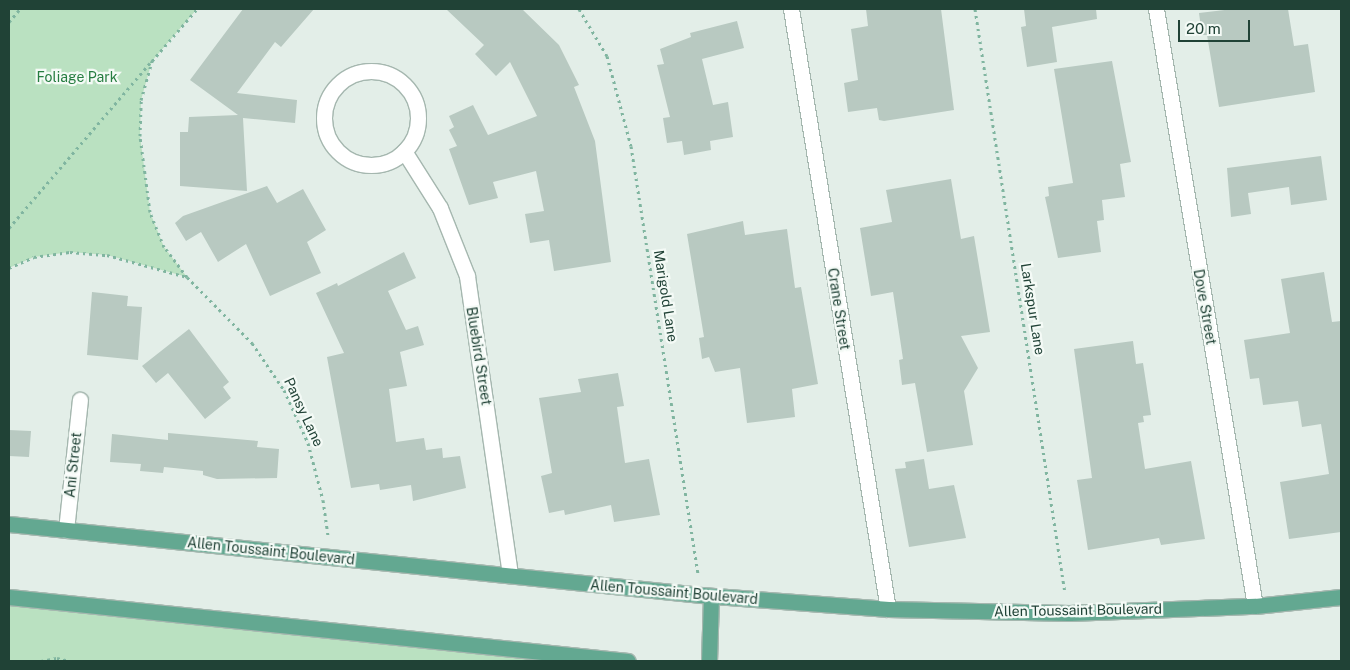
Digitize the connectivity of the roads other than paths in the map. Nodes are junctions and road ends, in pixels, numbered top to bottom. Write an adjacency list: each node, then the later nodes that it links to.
1 (791, 9): 12 (street, Crane Street)
2 (1156, 9): 11 (street, Dove Street)
3 (404, 151): 3 (street); 7 (street, Bluebird Street)
4 (80, 400): 6 (street, Ani Street)
5 (9, 524): 6 (main road, Allen Toussaint Boulevard)
6 (66, 530): 7 (main road, Allen Toussaint Boulevard)
7 (510, 576): 8 (main road, Allen Toussaint Boulevard)
8 (706, 596): 12 (main road, Allen Toussaint Boulevard); 14 (main road)
9 (9, 597): 13 (main road)
10 (1341, 597): 11 (main road, Allen Toussaint Boulevard)
11 (1255, 606): 12 (main road, Allen Toussaint Boulevard)
12 (888, 609)
13 (628, 661)
14 (709, 661)

